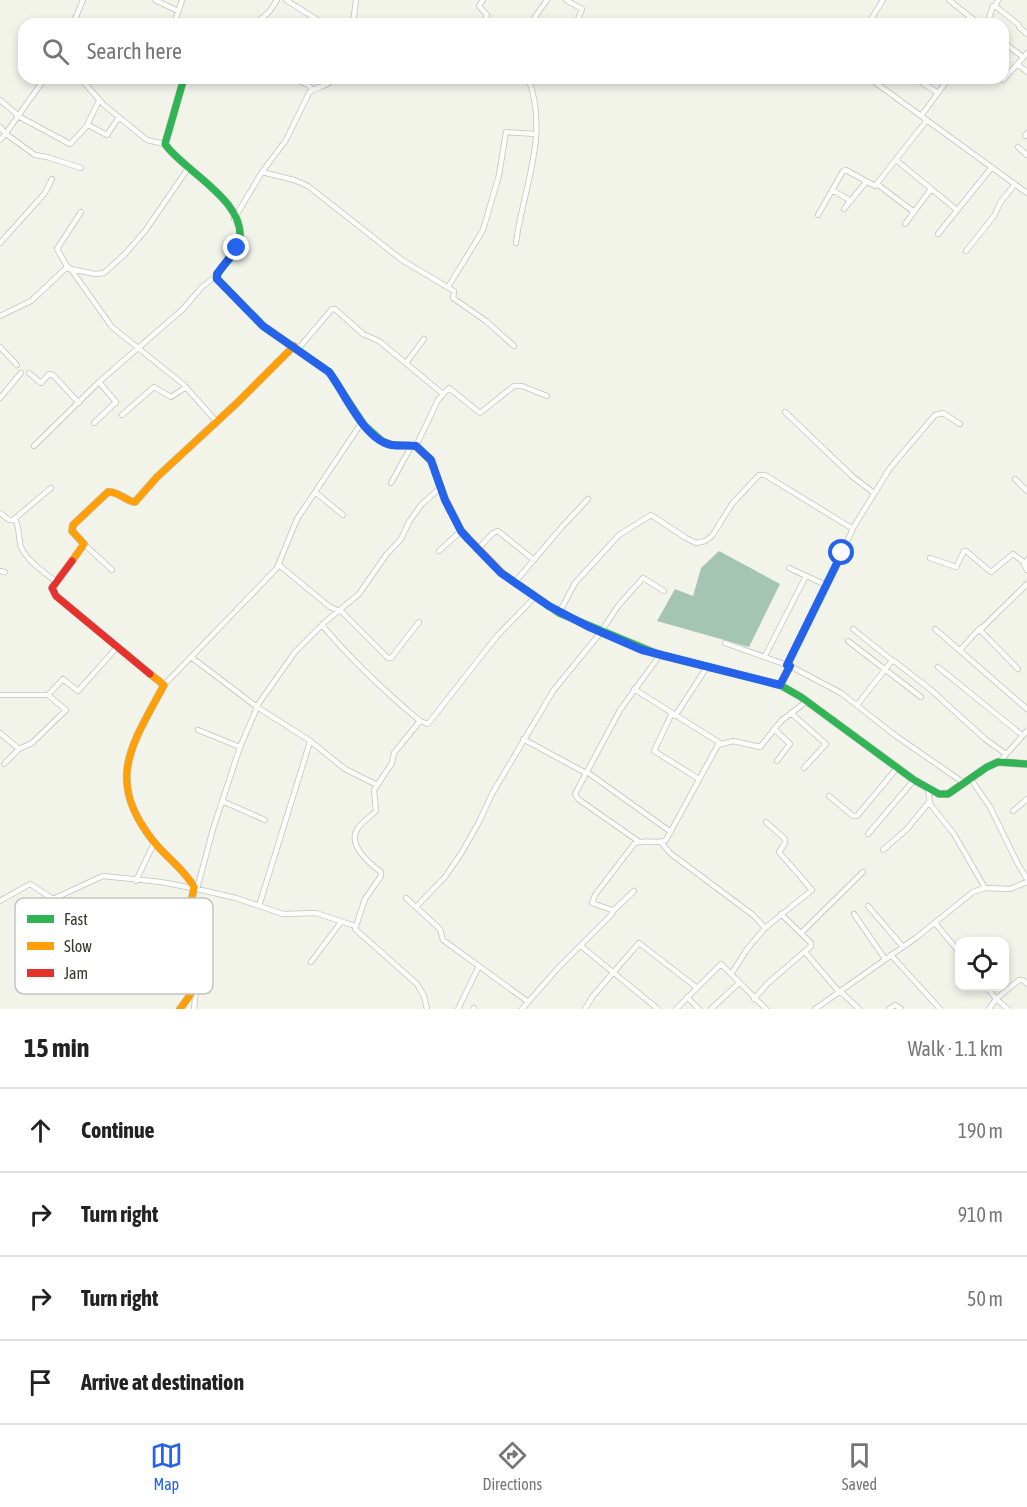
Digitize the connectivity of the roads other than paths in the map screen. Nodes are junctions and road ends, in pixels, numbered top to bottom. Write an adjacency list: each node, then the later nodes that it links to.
1 (83, 0): 15 (street)
2 (154, 0): 14 (street)
3 (182, 0): 14 (street)
4 (277, 0): 17 (street)
5 (286, 0): 18 (street)
6 (356, 0): 19 (street)
7 (483, 0): 20 (street)
8 (547, 0): 21 (street)
9 (566, 0): 22 (street)
10 (883, 0): 23 (street)
11 (949, 0): 24 (street)
12 (998, 0): 26 (street)
13 (993, 6): 25 (street)
14 (178, 11): 16 (street)
15 (76, 18)
16 (176, 18)
17 (262, 18)
18 (314, 18)
19 (354, 18)
20 (486, 18)
21 (535, 18)
22 (578, 18)
23 (872, 18)
24 (972, 18)
25 (989, 18)
26 (1027, 34)
27 (1009, 46): 28 (street)
28 (1025, 55): 29 (street)
29 (1017, 64): 30 (street); 31 (street)
30 (1027, 72)
31 (1009, 73)
32 (41, 84): 45 (street)
33 (85, 84): 44 (street)
34 (182, 84): 54 (street)
35 (306, 84): 41 (street)
36 (329, 84): 41 (street)
37 (530, 84): 52 (street)
38 (877, 84): 46 (street)
39 (924, 84): 42 (street)
40 (945, 84): 42 (street)
41 (312, 89): 61 (street)
42 (938, 93): 46 (street)
43 (0, 100): 45 (street)
44 (99, 101): 47 (street); 49 (street)
45 (18, 116): 49 (street); 51 (street)
46 (921, 116): 48 (street)
47 (119, 117): 49 (street); 54 (street)
48 (927, 120): 57 (street); 59 (street)
49 (88, 125)
50 (0, 127): 51 (street)
51 (6, 134): 53 (street); 60 (street)
52 (536, 134): 81 (street); 85 (street)
53 (0, 140)
54 (165, 144): 58 (street)
55 (1018, 147): 56 (street)
56 (1027, 154)
57 (896, 160): 65 (street); 67 (street)
58 (189, 167): 77 (street); 83 (street)
59 (992, 167): 66 (street); 73 (street)
60 (81, 168)
61 (262, 172): 77 (street); 85 (street)
62 (52, 179): 80 (street)
63 (866, 182): 65 (street); 69 (street); 71 (street)
64 (1027, 183): 68 (street)
65 (877, 184): 75 (street)
66 (1015, 184): 68 (street); 82 (street)
67 (931, 189): 73 (street); 75 (street)
68 (1022, 189): 70 (street)
69 (832, 190): 71 (street); 76 (street)
70 (1027, 193)
71 (851, 201): 72 (street)
72 (844, 209)
73 (957, 210): 79 (street)
74 (81, 212): 83 (street)
75 (914, 212): 78 (street)
76 (818, 215)
77 (234, 219): 84 (street)
78 (904, 224)
79 (938, 234)
80 (0, 243)
81 (516, 243)
82 (966, 251)
83 (68, 268): 86 (street); 91 (street)
84 (216, 276): 90 (street); 91 (street)
85 (448, 287): 88 (street)
86 (0, 316)
87 (424, 339): 92 (street)
88 (514, 346)
89 (0, 347): 93 (street)
90 (296, 348): 92 (street); 104 (street); 105 (street)
91 (138, 349): 96 (street); 97 (street)
92 (406, 363): 98 (street)
93 (17, 365)
94 (21, 373): 100 (street)
95 (29, 373): 101 (street)
96 (99, 382): 101 (street); 106 (street)
97 (186, 387): 103 (street); 104 (street)
98 (443, 394): 99 (street); 108 (street)
99 (547, 396)
100 (0, 398)
101 (79, 403): 109 (street)
102 (786, 412): 116 (street)
103 (122, 415)
104 (216, 422): 123 (street)
105 (362, 422): 108 (street); 115 (street)
106 (94, 423)
107 (960, 424): 116 (street)
108 (414, 445): 111 (street); 112 (street)
109 (34, 446)
110 (1015, 479): 114 (street)
111 (391, 483)
112 (441, 487): 122 (street); 140 (street)
113 (51, 489): 120 (street)
114 (1027, 491)
115 (315, 492): 119 (street); 129 (street)
116 (873, 493): 121 (street)
117 (588, 499): 127 (street)
118 (0, 513): 120 (street)
119 (343, 515)
120 (15, 519): 134 (street)
121 (853, 528): 137 (street); 141 (street)
122 (461, 531): 124 (street); 125 (street)
123 (84, 544): 131 (street); 134 (street)
124 (477, 550): 127 (street); 135 (street)
125 (439, 551)
126 (930, 558): 128 (street)
127 (534, 560): 135 (street)
128 (1026, 561): 132 (street)
129 (279, 565): 140 (street); 154 (street)
130 (789, 568): 133 (street)
131 (112, 570)
132 (1027, 570)
133 (806, 576): 137 (street); 153 (street)
134 (55, 581): 150 (street)
135 (515, 582): 139 (street)
136 (1027, 584): 144 (street)
137 (826, 585): 156 (street)
138 (664, 591): 147 (street)
139 (535, 597): 141 (street); 173 (street)
140 (339, 611): 142 (street); 143 (street)
141 (559, 613): 147 (street)
142 (419, 622)
143 (322, 625): 169 (street); 173 (street)
144 (981, 628): 151 (street); 159 (street)
145 (853, 629): 155 (street)
146 (935, 629): 151 (street)
147 (601, 632): 152 (street); 179 (street)
148 (848, 641): 160 (street)
149 (725, 643): 153 (street)
150 (118, 646): 162 (street); 165 (street)
151 (960, 650): 170 (street)
152 (660, 655): 157 (street); 163 (street)
153 (765, 656): 156 (street)
154 (191, 657): 162 (street); 169 (street)
155 (893, 661): 160 (street); 184 (street)
156 (788, 666): 161 (street); 168 (street)
157 (707, 667): 161 (street); 172 (street)
158 (938, 667): 178 (street)
159 (1018, 669)
160 (885, 670): 166 (street); 168 (street)
161 (780, 685): 167 (street)
162 (164, 686): 208 (street)
163 (634, 689): 172 (street); 191 (street)
164 (0, 695): 165 (street)
165 (48, 695): 183 (street)
166 (921, 696)
167 (807, 701): 171 (street); 190 (street)
168 (857, 705): 194 (street)
169 (257, 707): 180 (street); 182 (street)
170 (1027, 709)
171 (791, 713): 174 (street); 189 (street)
172 (674, 715): 181 (street); 192 (street)
173 (420, 721): 195 (street)
174 (774, 729): 181 (street); 185 (street)
175 (198, 730): 182 (street)
176 (1027, 730): 178 (street)
177 (0, 733): 183 (street)
178 (1022, 735): 184 (street)
179 (523, 739): 191 (street); 223 (street)
180 (309, 740): 195 (street); 221 (street)
181 (720, 743): 192 (street)
182 (240, 747): 199 (street)
183 (19, 749): 187 (street)
184 (1006, 754): 186 (street)
185 (777, 761)
186 (1000, 761): 188 (street); 194 (street)
187 (4, 764)
188 (1027, 764)
189 (804, 768)
190 (897, 768): 193 (street); 197 (street)
191 (587, 773): 204 (street); 206 (street)
192 (699, 779): 204 (street)
193 (914, 780): 196 (street); 205 (street)
194 (967, 781): 196 (street); 212 (street)
195 (377, 785): 229 (street)
196 (928, 789): 200 (street)
197 (829, 796)
198 (1027, 799): 201 (street)
199 (222, 801): 202 (street); 214 (street)
200 (929, 802): 209 (street); 213 (street)
201 (1013, 811)
202 (265, 820)
203 (766, 822): 225 (street)
204 (671, 832): 207 (street)
205 (868, 834)
206 (638, 841): 207 (street); 224 (street)
207 (661, 842): 230 (street)
208 (154, 843): 211 (street); 214 (street)
209 (884, 850)
210 (863, 872): 231 (street)
211 (136, 880): 214 (street); 217 (street)
212 (1027, 880): 213 (street)
213 (985, 888): 228 (street)
214 (196, 889): 218 (street); 221 (street)
215 (634, 891): 224 (street)
216 (52, 898): 220 (street)
217 (55, 898)
218 (194, 898)
219 (406, 898): 223 (street)
220 (0, 901)
221 (259, 906): 227 (street)
222 (868, 906): 233 (street)
223 (416, 907): 239 (street)
224 (613, 911): 232 (street)
225 (781, 914): 230 (street); 231 (street)
226 (854, 914): 237 (street)
227 (341, 922): 229 (street); 238 (street)
228 (935, 923): 233 (street); 234 (street)
229 (355, 926): 256 (street)
230 (765, 928): 241 (street)
231 (801, 933): 235 (street)
232 (581, 946): 240 (street); 252 (street)
233 (903, 947): 236 (street)
234 (955, 947)
235 (805, 952): 246 (street); 250 (street)
236 (891, 955): 237 (street); 270 (street)
237 (885, 959): 246 (street)
238 (311, 962)
239 (479, 966): 252 (street); 257 (street)
240 (614, 973): 244 (street); 259 (street); 260 (street)
241 (731, 974): 242 (street); 244 (street)
242 (739, 983): 250 (street); 263 (street)
243 (1027, 984): 251 (street)
244 (696, 987): 249 (street)
245 (989, 991): 251 (street)
246 (841, 992): 253 (street); 267 (street)
247 (192, 994): 254 (street)
248 (196, 994): 255 (street)
249 (687, 997): 261 (street); 262 (street)
250 (754, 999): 264 (street)
251 (996, 999): 271 (street); 272 (street)
252 (527, 1001): 258 (street)
253 (824, 1004): 265 (street); 266 (street)
254 (180, 1009)
255 (194, 1009)
256 (427, 1009)
257 (458, 1009)
258 (522, 1009)
259 (585, 1009)
260 (658, 1009)
261 (676, 1009)
262 (699, 1009)
263 (711, 1009)
264 (766, 1009)
265 (815, 1009)
266 (828, 1009)
267 (859, 1009)
268 (889, 1009): 269 (street)
269 (901, 1009)
270 (940, 1009)
271 (989, 1009)
272 (1008, 1009)

